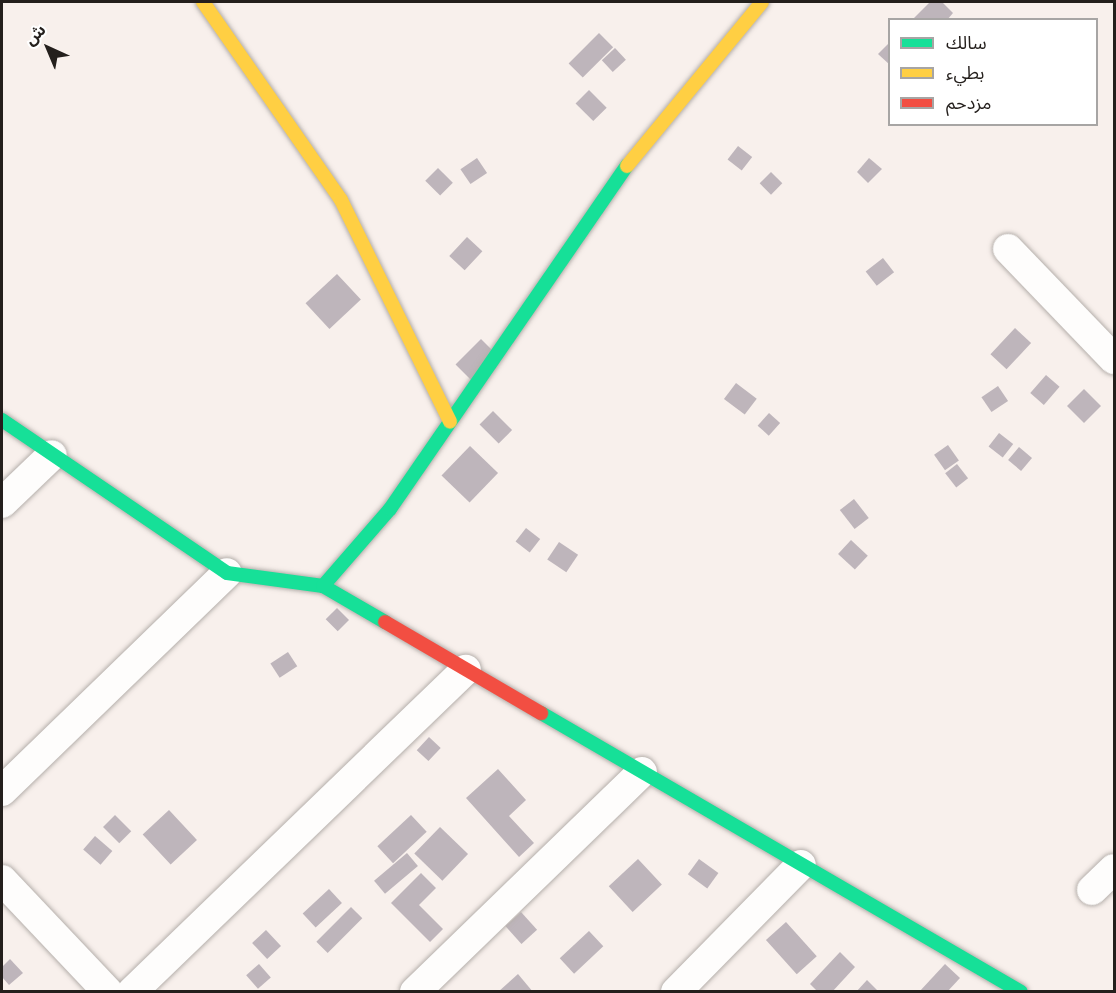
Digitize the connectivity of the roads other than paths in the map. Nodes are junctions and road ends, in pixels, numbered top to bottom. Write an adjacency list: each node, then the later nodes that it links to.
1 (203, 2): 6 (street)
2 (762, 2): 6 (street)
3 (1008, 249): 4 (street)
4 (1114, 359)
5 (2, 420): 7 (street)
6 (450, 422): 10 (street)
7 (52, 455): 8 (street); 9 (street)
8 (2, 503)
9 (227, 573): 10 (street); 13 (street)
10 (323, 586): 11 (street)
11 (466, 670): 12 (street); 20 (street)
12 (642, 772): 14 (street); 21 (street)
13 (2, 791)
14 (801, 865): 18 (street); 22 (street)
15 (1114, 869): 17 (street)
16 (2, 880): 19 (street)
17 (1092, 890)
18 (1007, 989)
19 (108, 992)
20 (132, 992)
21 (415, 992)
22 (676, 992)

